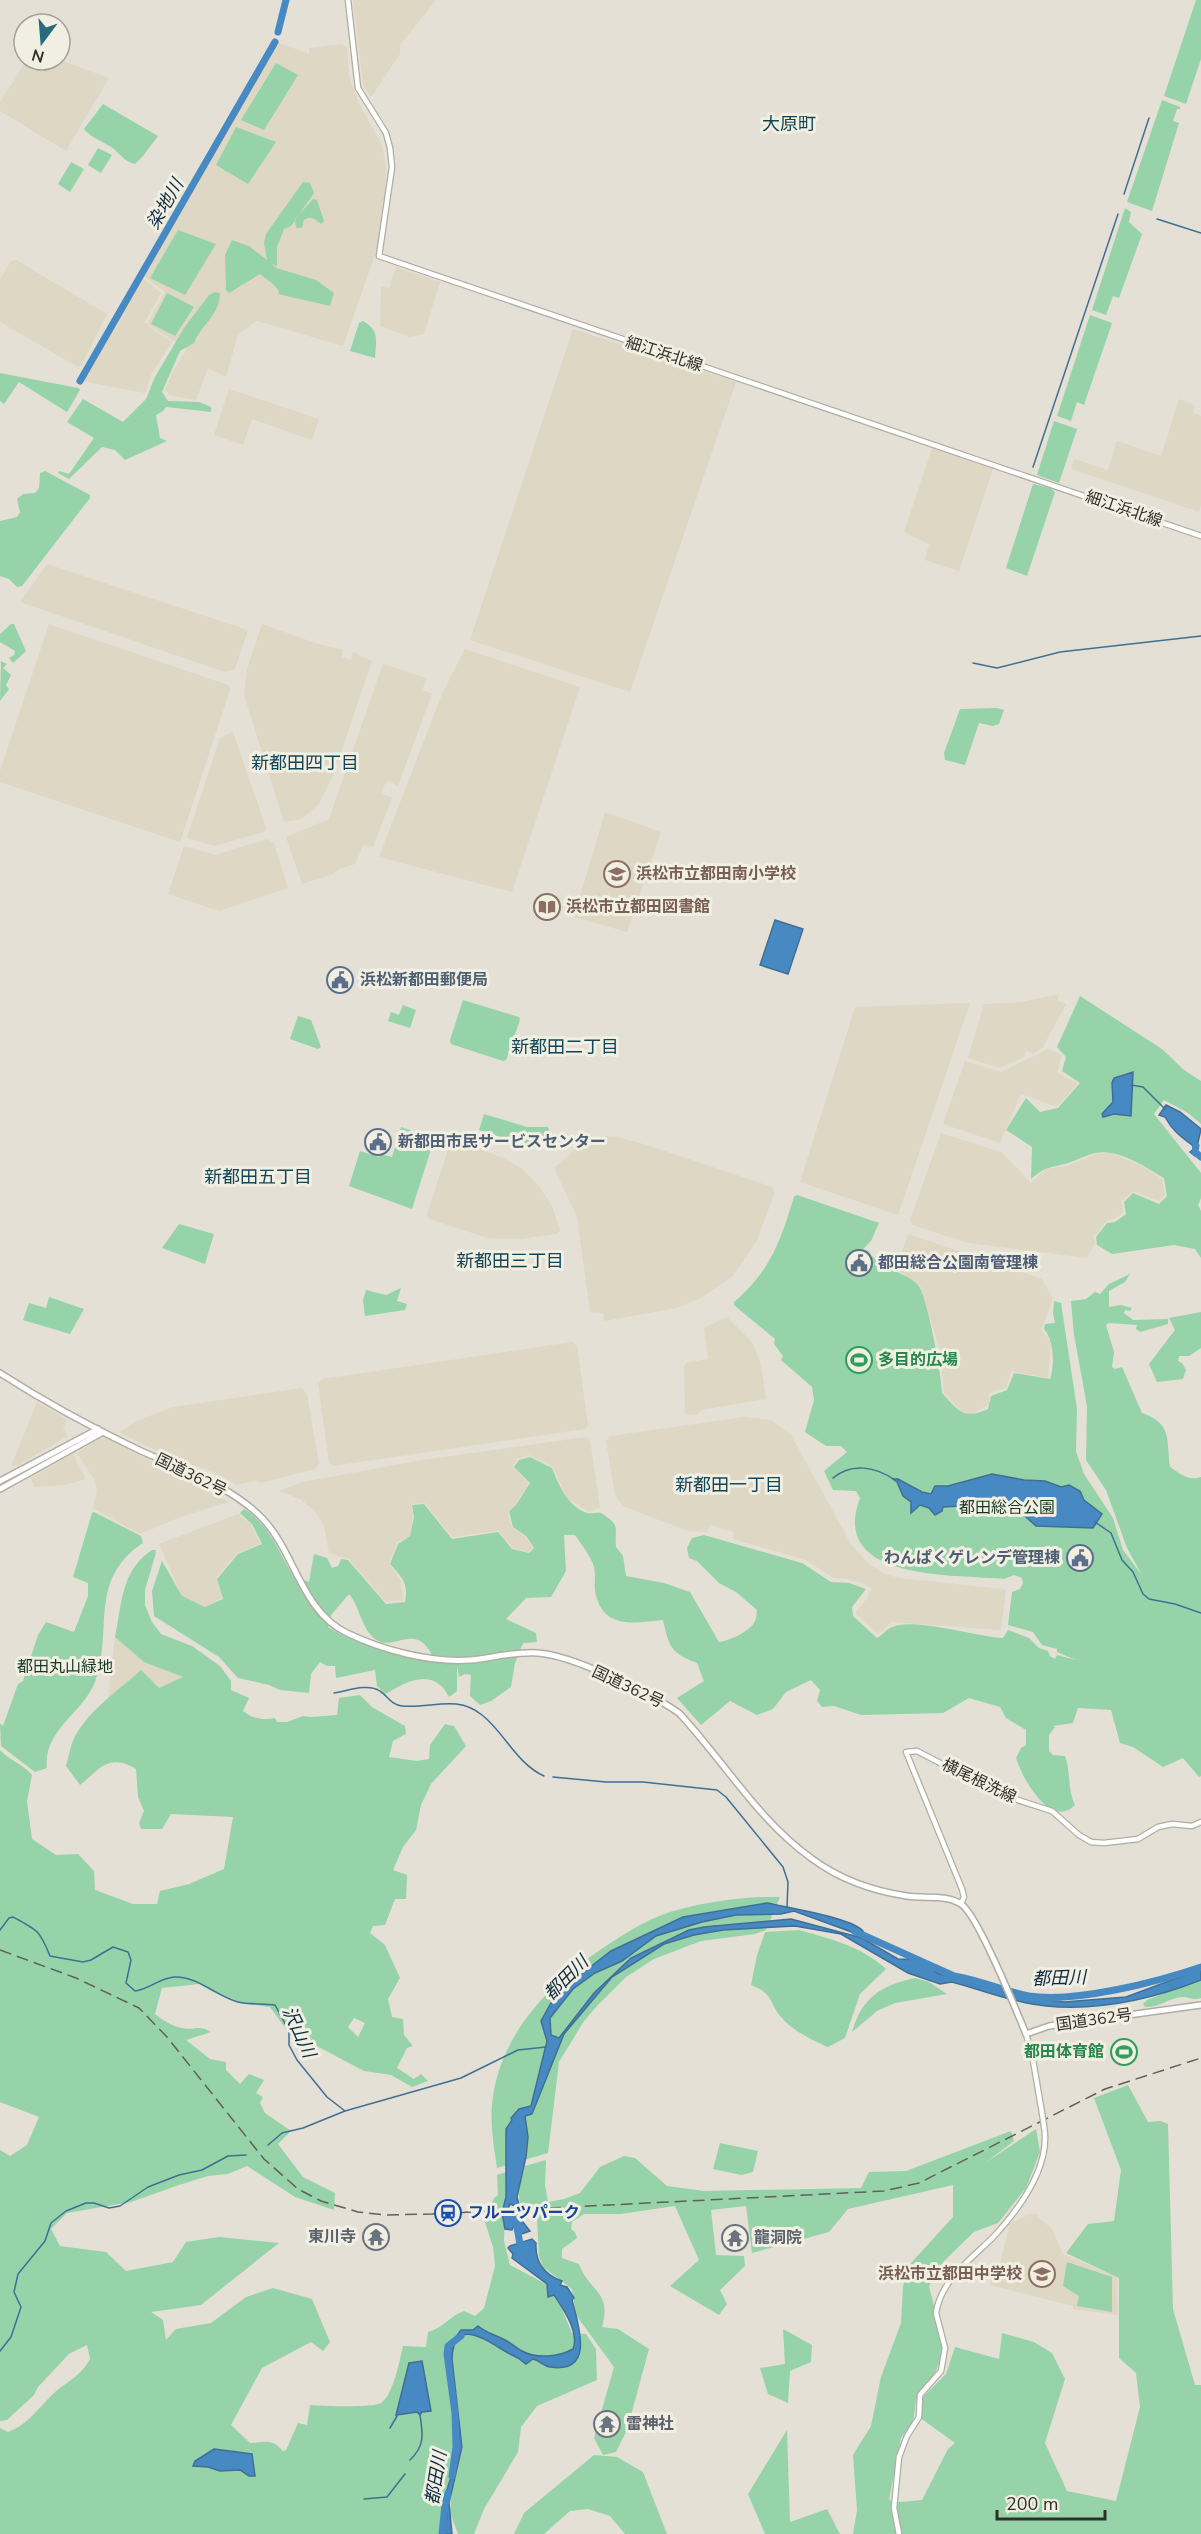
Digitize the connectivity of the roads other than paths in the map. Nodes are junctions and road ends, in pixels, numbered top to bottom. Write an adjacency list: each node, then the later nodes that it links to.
1 (348, 0): 2 (main road, 細江浜北線)
2 (1201, 536)
3 (0, 1373): 4 (highway, 国道362号)
4 (100, 1430): 5 (highway); 6 (highway); 8 (highway, 国道362号)
5 (0, 1481)
6 (0, 1489)
7 (1201, 1822): 8 (main road, 横尾根洗線)
8 (961, 1904): 10 (highway)
9 (1201, 2005): 10 (highway, 国道362号)
10 (1026, 2034): 11 (main road, bridge)
11 (898, 2534)

